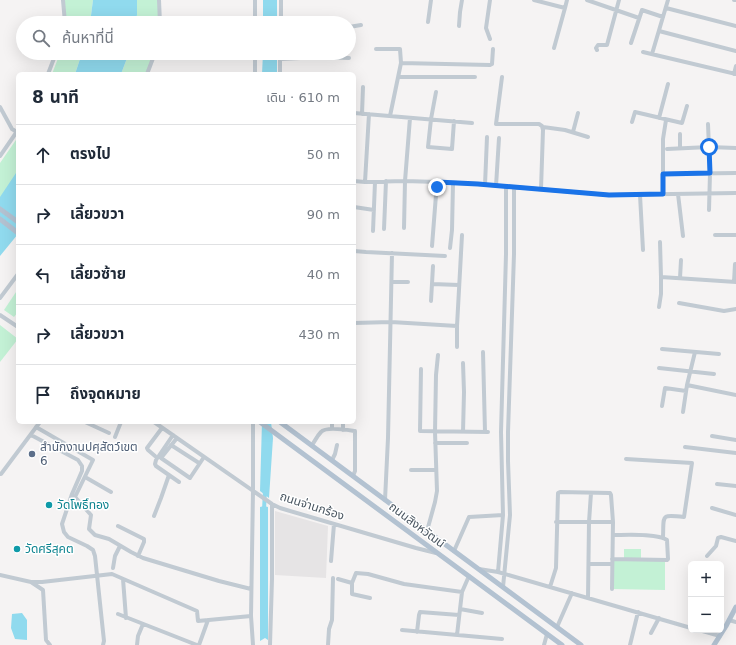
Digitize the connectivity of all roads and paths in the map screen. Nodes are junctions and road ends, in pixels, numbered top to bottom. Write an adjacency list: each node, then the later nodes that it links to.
1 (63, 0): 17 (street)
2 (159, 0): 18 (street)
3 (255, 0): 19 (street)
4 (281, 0): 20 (street)
5 (431, 0): 23 (street)
6 (462, 0): 26 (street)
7 (490, 0): 29 (street)
8 (534, 0): 14 (street)
9 (568, 0): 14 (street)
10 (588, 0): 13 (street)
11 (619, 0): 16 (street)
12 (668, 0): 15 (street)
13 (594, 1): 16 (street)
14 (565, 8): 31 (street)
15 (666, 8): 21 (street); 27 (street)
16 (616, 10): 22 (street); 34 (street)
17 (64, 16)
18 (160, 16)
19 (255, 16)
20 (281, 16)
21 (663, 17): 22 (street); 28 (street)
22 (639, 18): 30 (street)
23 (428, 22)
24 (356, 25): 25 (street)
25 (361, 25)
26 (459, 26)
27 (736, 26)
28 (659, 31): 35 (street); 37 (street)
29 (490, 39)
30 (631, 43)
31 (554, 48)
32 (493, 49): 42 (street)
33 (376, 50): 42 (street)
34 (597, 50)
35 (736, 51)
36 (643, 52): 37 (street)
37 (652, 54): 48 (street)
38 (53, 60): 44 (street)
39 (152, 60): 45 (street)
40 (255, 60): 46 (street)
41 (280, 60): 47 (street)
42 (400, 63): 49 (street)
43 (736, 66): 48 (street)
44 (49, 72)
45 (148, 72)
46 (255, 72)
47 (280, 72)
48 (735, 74)
49 (398, 76): 50 (street); 61 (street)
50 (475, 76)
51 (502, 77): 71 (street)
52 (668, 84): 63 (street)
53 (363, 87): 59 (street)
54 (436, 92): 64 (street)
55 (687, 106): 65 (street)
56 (0, 107): 73 (street)
57 (356, 113): 59 (street)
58 (578, 113): 75 (street)
59 (362, 114): 60 (street)
60 (369, 114): 61 (street); 91 (street)
61 (390, 116): 62 (street)
62 (410, 118): 64 (street); 88 (street)
63 (659, 118): 65 (street); 67 (street)
64 (430, 120): 66 (street); 66 (street)
65 (666, 120): 87 (street)
66 (454, 121): 68 (street)
67 (632, 122)
68 (472, 123)
69 (555, 123): 72 (street)
70 (708, 124): 80 (street)
71 (543, 128): 72 (street); 99 (street)
72 (555, 128): 75 (street)
73 (16, 131)
74 (16, 132): 84 (street)
75 (573, 132): 78 (street)
76 (680, 134): 81 (street)
77 (487, 137): 95 (street)
78 (588, 137)
79 (499, 138): 96 (street)
80 (709, 147): 81 (street); 82 (street); 85 (street)
81 (680, 148): 83 (street)
82 (736, 148)
83 (667, 149)
84 (0, 156)
85 (710, 173): 86 (street); 87 (street); 103 (street)
86 (736, 173)
87 (663, 174): 101 (street)
88 (405, 180): 90 (street); 93 (street); 111 (street)
89 (356, 181): 91 (street)
90 (386, 181): 92 (street); 112 (street)
91 (365, 182): 92 (street)
92 (375, 182): 107 (street)
93 (437, 182): 94 (street); 120 (street)
94 (453, 183): 95 (street); 121 (street)
95 (485, 185): 96 (street)
96 (496, 186): 97 (street)
97 (506, 187): 98 (street); 211 (street)
98 (514, 187): 99 (street); 235 (street)
99 (540, 189): 104 (street)
100 (736, 193): 103 (street)
101 (663, 194): 102 (street); 104 (street)
102 (678, 194): 103 (street); 118 (street)
103 (710, 194): 108 (street)
104 (640, 195): 122 (street)
105 (356, 207): 107 (street)
106 (0, 209): 110 (main road)
107 (374, 210): 114 (street)
108 (709, 210)
109 (0, 219): 113 (main road)
110 (16, 221)
111 (404, 228)
112 (384, 230)
113 (16, 231)
114 (373, 231)
115 (462, 235): 136 (street)
116 (715, 235): 117 (street)
117 (736, 235)
118 (683, 236)
119 (660, 242): 130 (street)
120 (432, 246)
121 (450, 248)
122 (643, 250)
123 (356, 251): 124 (street)
124 (392, 253): 125 (street); 132 (street)
125 (445, 256)
126 (681, 260): 131 (street)
127 (736, 264): 134 (street)
128 (433, 266): 135 (street)
129 (16, 277): 137 (street)
130 (661, 277): 131 (street); 140 (street)
131 (680, 278): 134 (street)
132 (392, 282): 133 (street); 143 (street)
133 (408, 282)
134 (735, 282)
135 (432, 284): 136 (street); 138 (street)
136 (460, 285): 146 (street)
137 (0, 298)
138 (430, 301)
139 (679, 303): 141 (street)
140 (659, 307)
141 (736, 309)
142 (0, 315): 145 (street)
143 (391, 322): 144 (street); 146 (street); 208 (street)
144 (356, 323)
145 (16, 326)
146 (457, 326): 147 (street)
147 (457, 347)
148 (662, 349): 150 (street)
149 (483, 352): 177 (street)
150 (695, 352): 151 (street); 156 (street)
151 (718, 354)
152 (438, 355): 176 (street)
153 (463, 363): 177 (street)
154 (659, 368): 156 (street)
155 (421, 369): 176 (street)
156 (690, 371): 157 (street); 158 (street)
157 (714, 374)
158 (687, 385): 159 (street); 160 (street)
159 (686, 391): 161 (street); 162 (street)
160 (736, 395)
161 (662, 406)
162 (683, 412)
163 (38, 424): 172 (street)
164 (89, 424): 178 (street)
165 (120, 424): 181 (street)
166 (157, 424): 173 (street, ถนนจ่านกร้อง)
167 (253, 424): 205 (street)
168 (263, 424): 225 (main road, ถนนสิงหวัฒน์)
169 (283, 424): 187 (main road, ถนนสิงหวัฒน์)
170 (332, 424): 174 (street)
171 (343, 424): 175 (street)
172 (36, 427): 179 (street); 201 (street)
173 (162, 428): 182 (street, ถนนจ่านกร้อง); 191 (street)
174 (332, 429): 175 (street); 187 (street)
175 (343, 430): 200 (street)
176 (435, 432): 177 (street); 184 (street)
177 (463, 432)
178 (109, 433)
179 (31, 434): 198 (street); 237 (street)
180 (712, 436): 183 (street)
181 (115, 437)
182 (175, 437): 186 (street); 192 (street, ถนนจ่านกร้อง); 199 (street)
183 (736, 440)
184 (436, 443): 185 (street); 197 (street)
185 (466, 443)
186 (171, 445): 195 (street); 195 (street)
187 (312, 445): 194 (main road, ถนนสิงหวัฒน์)
188 (337, 445): 194 (street)
189 (685, 447): 190 (street)
190 (736, 453)
191 (155, 456)
192 (204, 456): 195 (street); 205 (street, ถนนจ่านกร้อง)
193 (626, 459): 221 (street)
194 (332, 460): 200 (main road, ถนนสิงหวัฒน์)
195 (199, 463)
196 (411, 470): 197 (street)
197 (436, 470): 219 (street)
198 (0, 474)
199 (169, 476): 202 (street); 213 (street)
200 (353, 476): 208 (main road, ถนนสิงหวัฒน์)
201 (85, 478): 206 (street); 223 (street)
202 (179, 482)
203 (717, 484): 204 (street)
204 (736, 486)
205 (253, 491): 209 (street, ถนนจ่านกร้อง); 246 (street)
206 (111, 492)
207 (591, 493): 214 (street); 215 (street); 216 (street)
208 (385, 500): 219 (main road, ถนนสิงหวัฒน์)
209 (272, 504): 217 (street, ถนนจ่านกร้อง); 280 (street)
210 (712, 508): 212 (street)
211 (503, 515): 224 (street); 234 (street)
212 (736, 515)
213 (154, 516)
214 (556, 522): 215 (street); 245 (street)
215 (589, 522): 216 (street); 230 (street)
216 (613, 522): 220 (street)
217 (334, 524): 225 (street, ถนนจ่านกร้อง); 229 (street)
218 (118, 526): 226 (street)
219 (428, 531): 224 (main road, ถนนสิงหวัฒน์)
220 (613, 535): 221 (street); 228 (street)
221 (663, 537): 228 (street)
222 (736, 541): 227 (street)
223 (120, 546): 226 (street); 232 (street)
224 (454, 551): 233 (main road, ถนนสิงหวัฒน์)
225 (438, 554): 238 (main road, ถนนสิงหวัฒน์)
226 (138, 556): 246 (street)
227 (707, 556)
228 (612, 559): 231 (street)
229 (332, 561)
230 (589, 564): 231 (street); 251 (street)
231 (612, 564): 247 (street)
232 (113, 568)
233 (479, 569): 234 (street); 244 (main road, ถนนสิงหวัฒน์)
234 (498, 572): 235 (street)
235 (505, 574): 244 (street); 245 (street)
236 (0, 575): 242 (street)
237 (96, 576): 240 (street); 242 (street); 276 (street)
238 (469, 576): 248 (street); 271 (main road, ถนนสิงหวัฒน์)
239 (333, 578): 281 (street)
240 (123, 579): 259 (street); 261 (street)
241 (338, 580): 243 (street)
242 (31, 582): 275 (street)
243 (352, 583): 248 (street); 250 (street)
244 (503, 587): 265 (main road, ถนนสิงหวัฒน์)
245 (550, 587): 249 (street)
246 (252, 589): 258 (street)
247 (612, 589)
248 (462, 592): 253 (street)
249 (572, 594): 251 (street); 265 (street)
250 (370, 598)
251 (588, 598): 254 (street)
252 (736, 607): 262 (main road)
253 (460, 609): 255 (street); 257 (street)
254 (638, 612): 260 (street); 285 (street)
255 (482, 613)
256 (118, 614): 259 (street)
257 (459, 614): 268 (street); 272 (street)
258 (251, 616): 261 (street); 279 (street)
259 (126, 618): 264 (street)
260 (659, 618): 266 (street); 269 (street)
261 (208, 620): 278 (street)
262 (729, 620): 263 (street); 273 (main road)
263 (736, 622)
264 (143, 624): 277 (street); 278 (street)
265 (557, 627): 284 (main road, ถนนสิงหวัฒน์)
266 (688, 627)
267 (402, 630): 268 (street)
268 (417, 632): 272 (street)
269 (651, 633)
270 (710, 633): 273 (street)
271 (547, 634): 282 (street); 283 (main road, ถนนสิงหวัฒน์)
272 (457, 635): 274 (street)
273 (720, 636): 286 (main road)
274 (502, 639)
275 (50, 645)
276 (103, 645)
277 (137, 645)
278 (198, 645)
279 (253, 645)
280 (270, 645)
281 (328, 645)
282 (544, 645)
283 (562, 645)
284 (581, 645)
285 (630, 645)
286 (714, 645)

